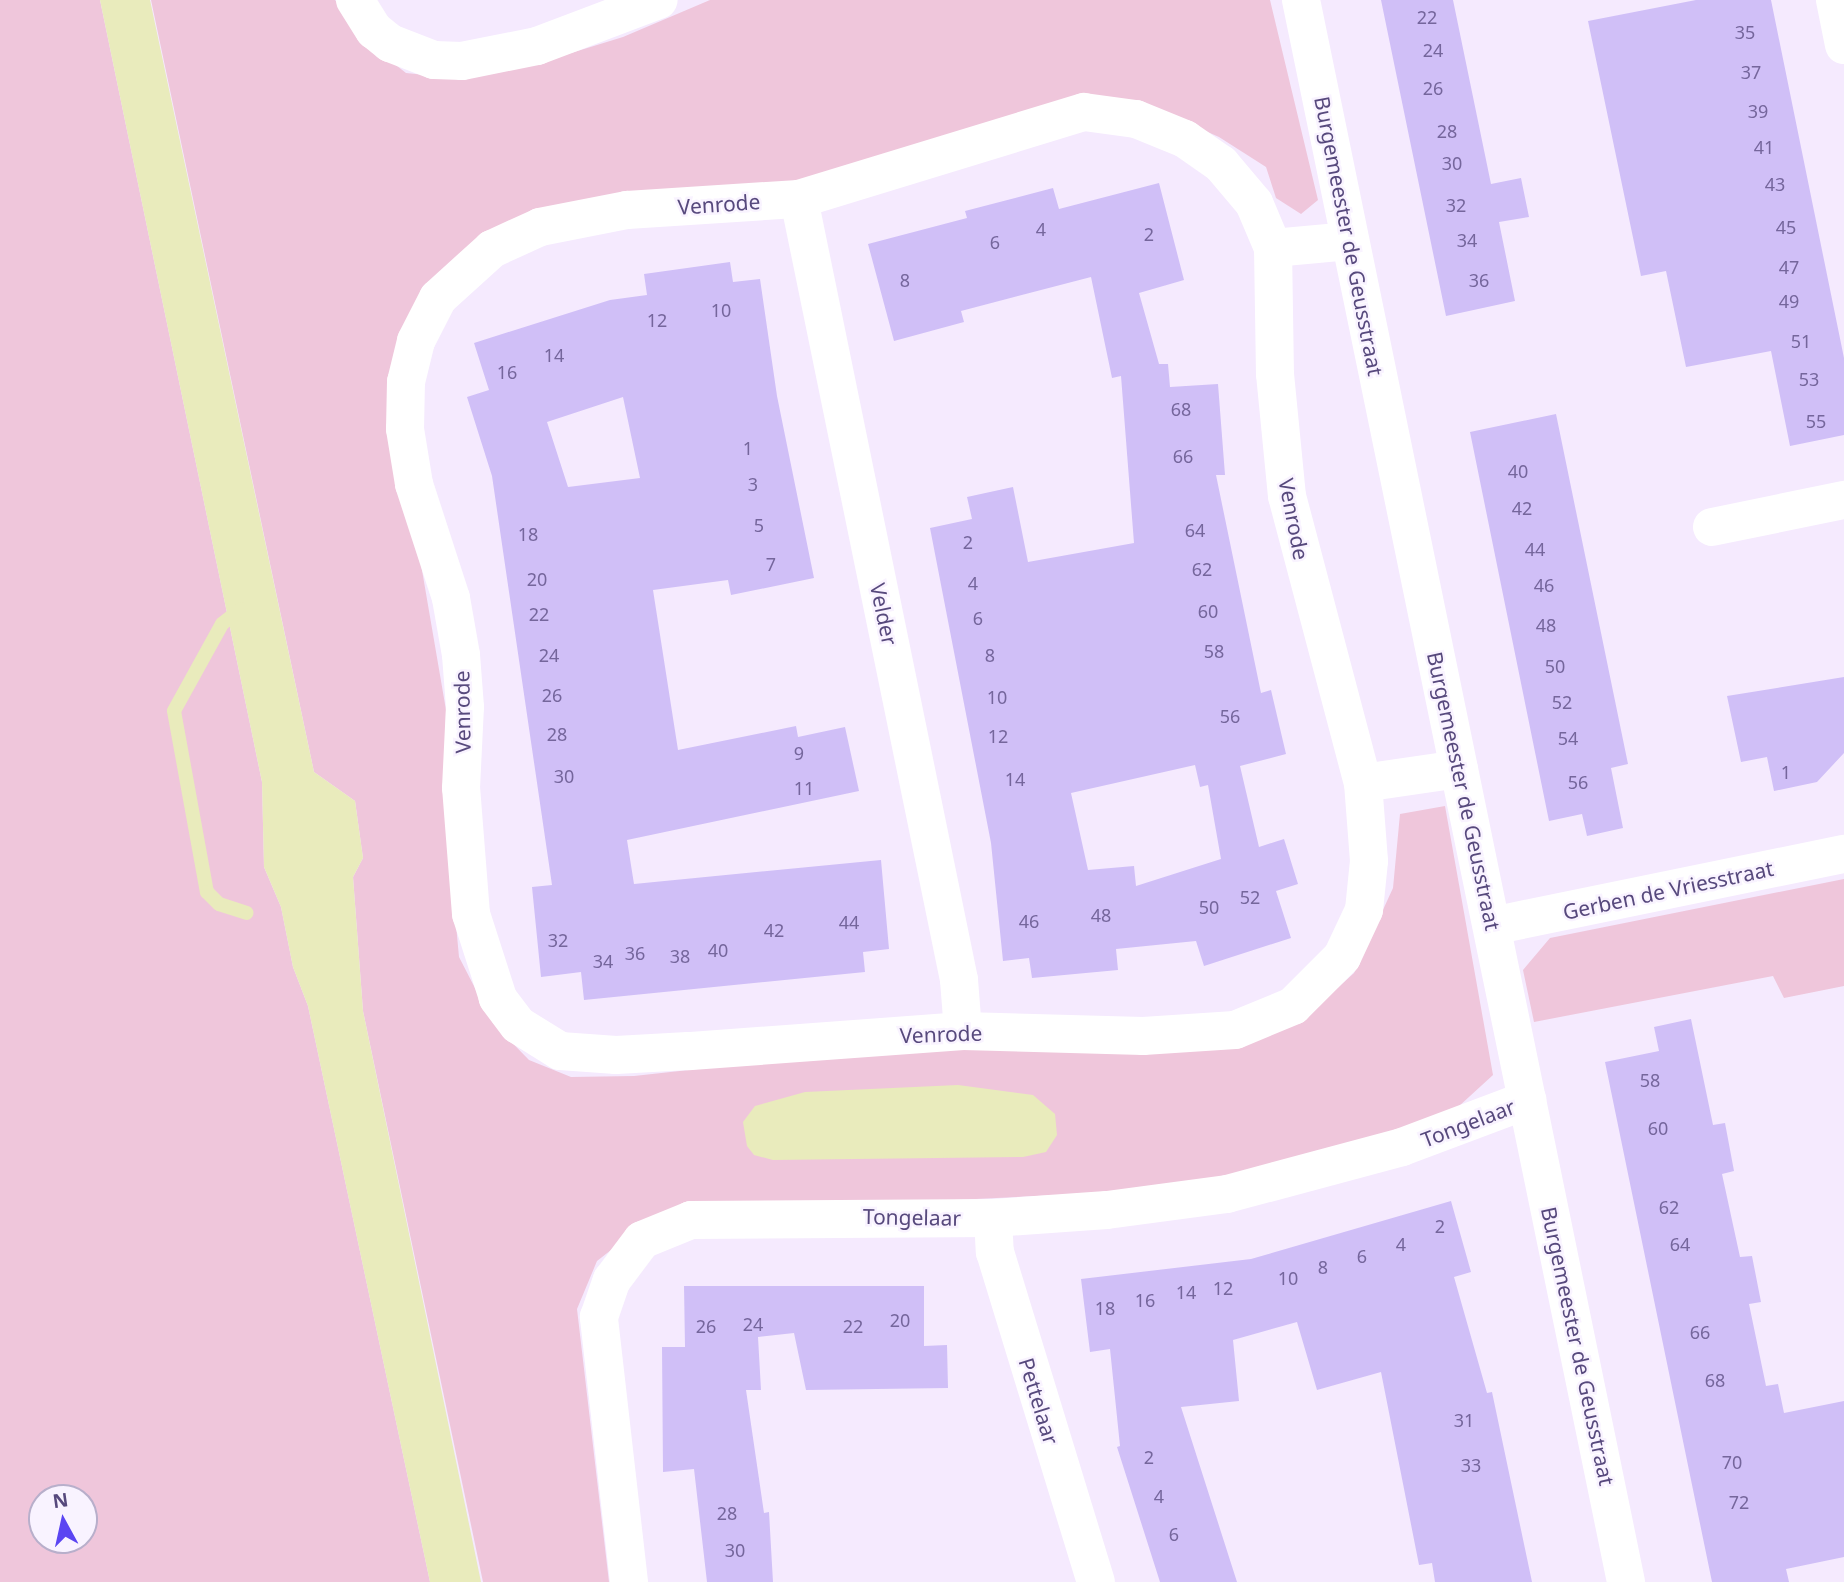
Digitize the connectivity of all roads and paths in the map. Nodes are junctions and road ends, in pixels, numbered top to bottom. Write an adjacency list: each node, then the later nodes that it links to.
1 (355, 0): 2 (street)
2 (659, 0)
3 (1301, 0): 7 (street, Burgemeester de Geusstraat)
4 (1835, 0): 5 (street)
5 (1844, 45)
6 (799, 199): 8 (street, Venrode); 15 (street, Velder); 15 (street, Venrode)
7 (1350, 241): 8 (street); 11 (street, Burgemeester de Geusstraat)
8 (1273, 248): 12 (street, Venrode)
9 (1844, 500): 10 (street)
10 (1712, 527)
11 (1459, 769): 12 (street); 14 (street, Burgemeester de Geusstraat)
12 (1363, 783): 15 (street, Venrode)
13 (1844, 854): 14 (street, Gerben de Vriesstraat)
14 (1492, 926): 16 (street, Burgemeester de Geusstraat)
15 (964, 1031)
16 (1527, 1100): 17 (street, Tongelaar); 20 (street, Burgemeester de Geusstraat)
17 (993, 1218): 18 (street, Tongelaar); 19 (street, Pettelaar)
18 (629, 1582)
19 (1096, 1582)
20 (1626, 1582)

